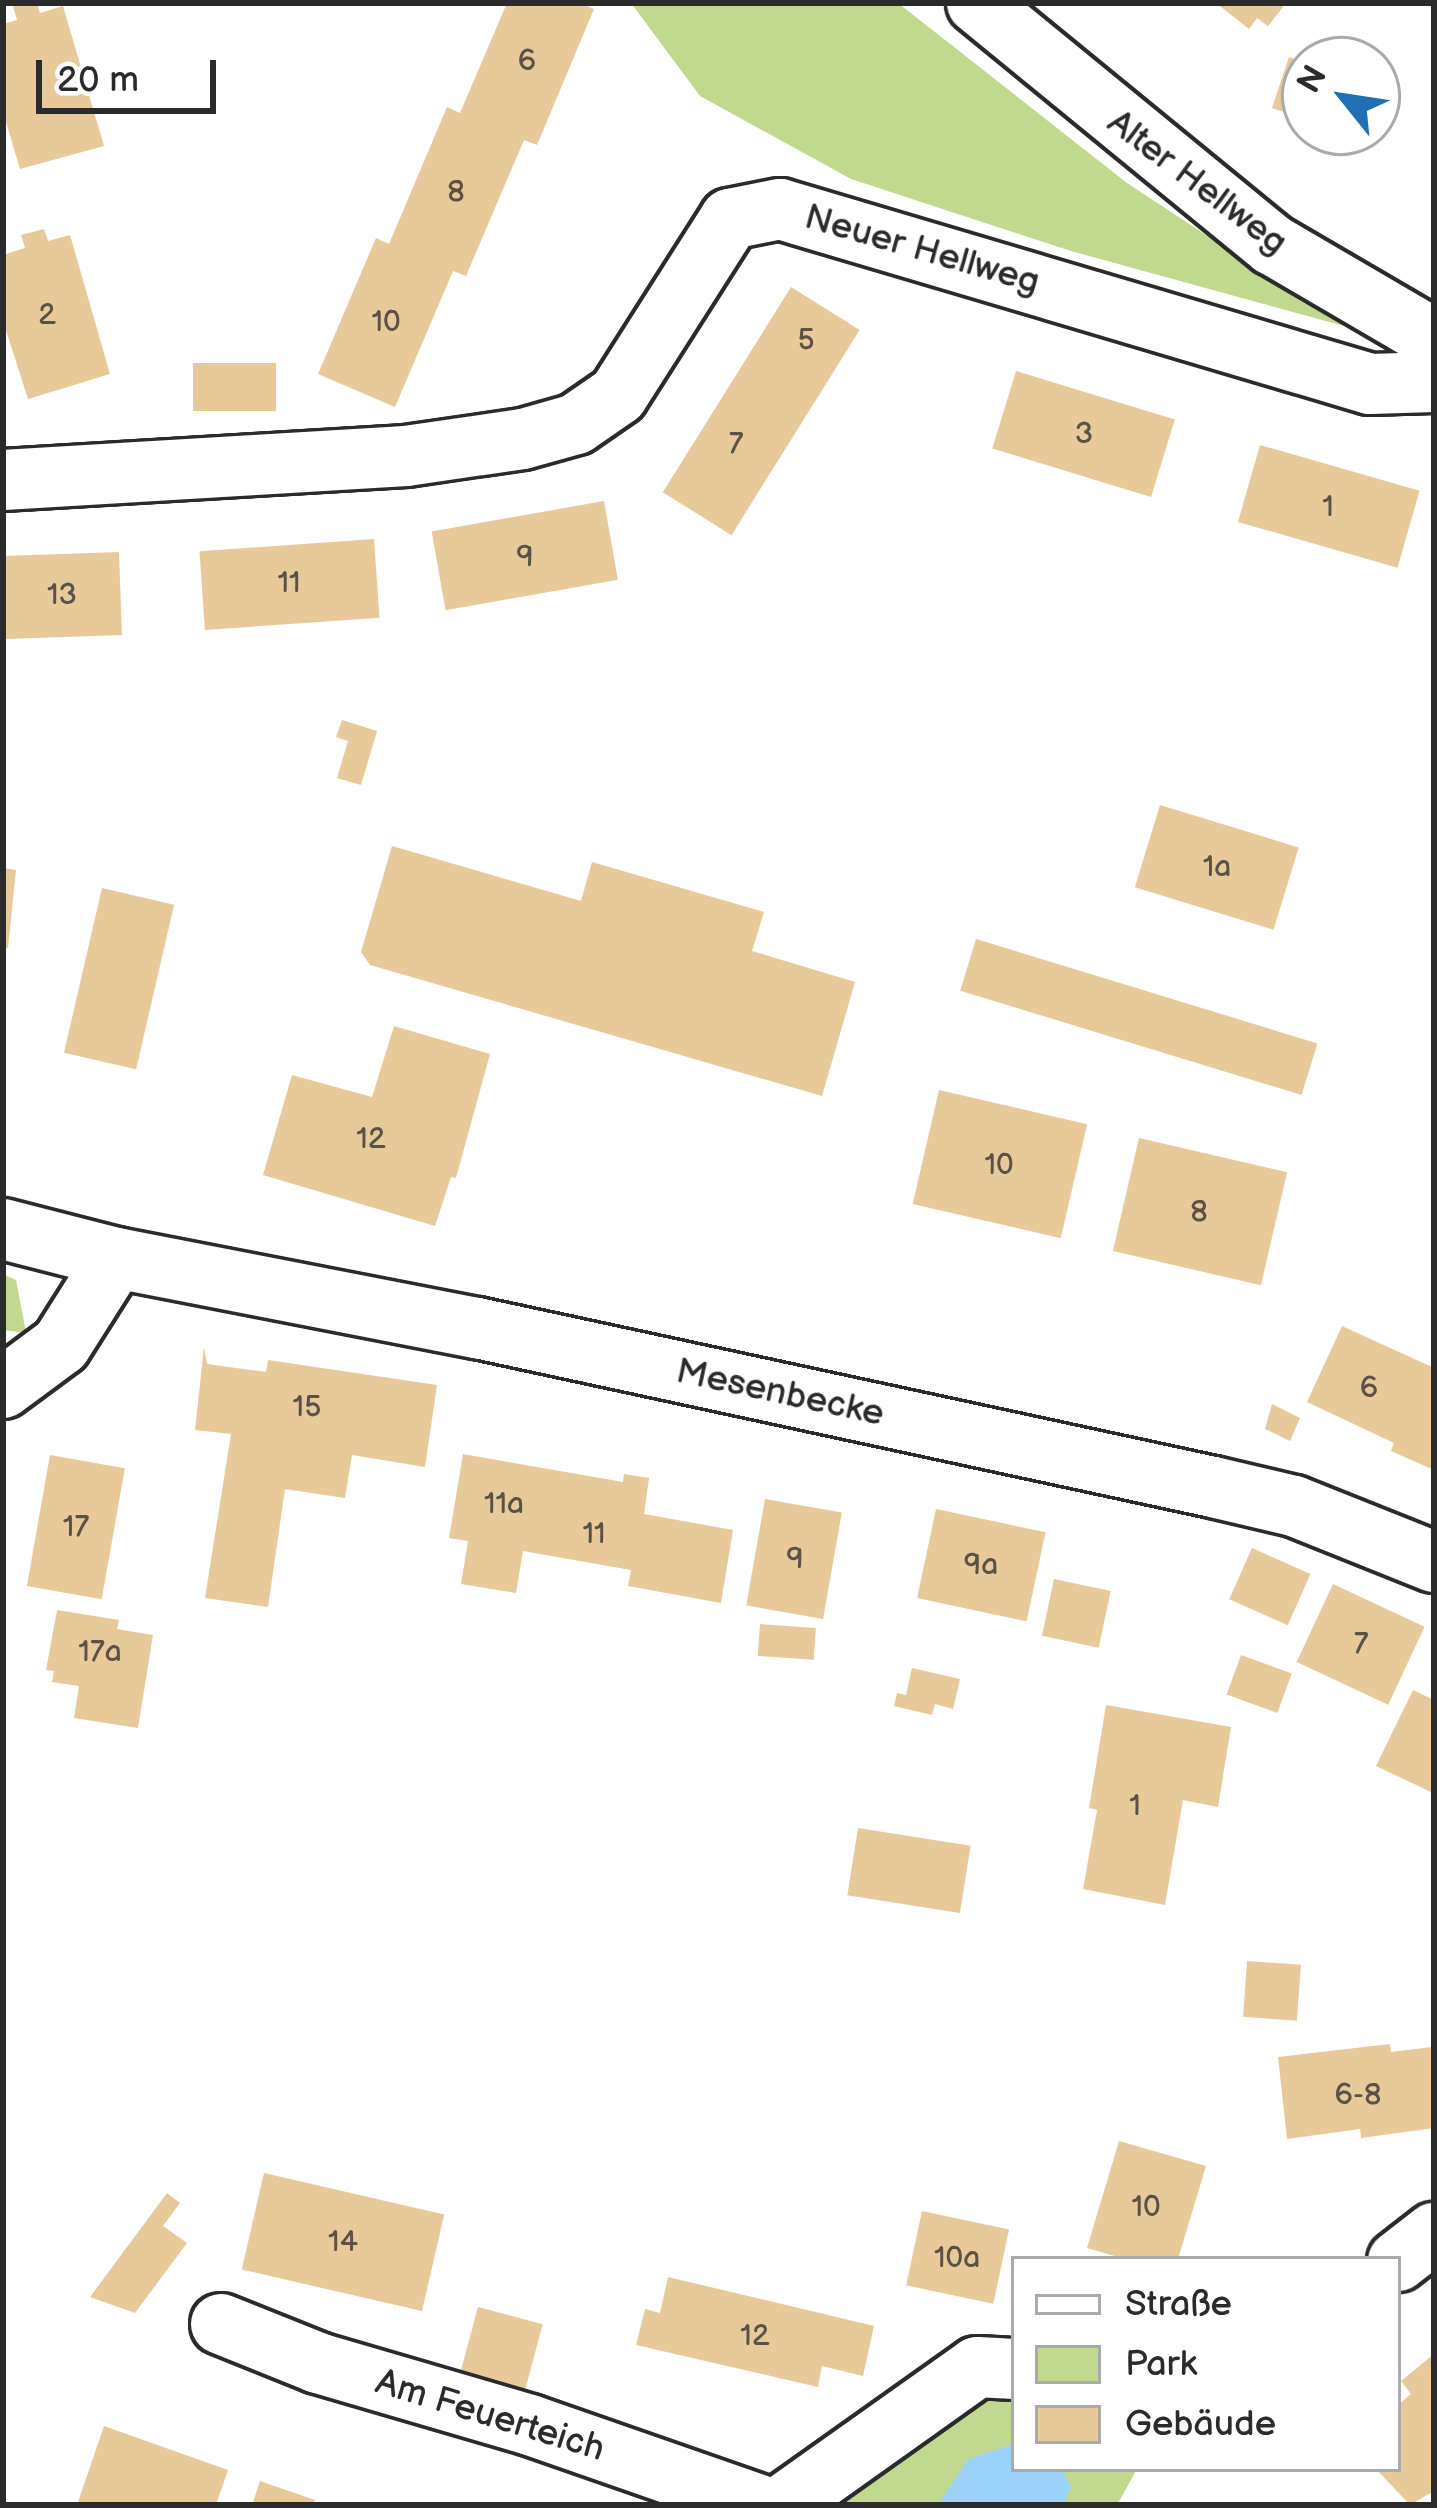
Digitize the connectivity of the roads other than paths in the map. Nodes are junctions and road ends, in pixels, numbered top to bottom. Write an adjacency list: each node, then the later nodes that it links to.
1 (977, 3): 2 (street, Alter Hellweg)
2 (1434, 339)
3 (1434, 382): 4 (street, Neuer Hellweg)
4 (3, 480)
5 (3, 1229): 6 (street, Mesenbecke)
6 (116, 1258): 7 (street); 8 (street, Mesenbecke)
7 (3, 1388)
8 (1434, 1562)
9 (1434, 2233): 10 (street)
10 (1401, 2258)
11 (220, 2324): 13 (street, Am Feuerteich)
12 (1011, 2369): 14 (street)
13 (760, 2505)
14 (783, 2505)

